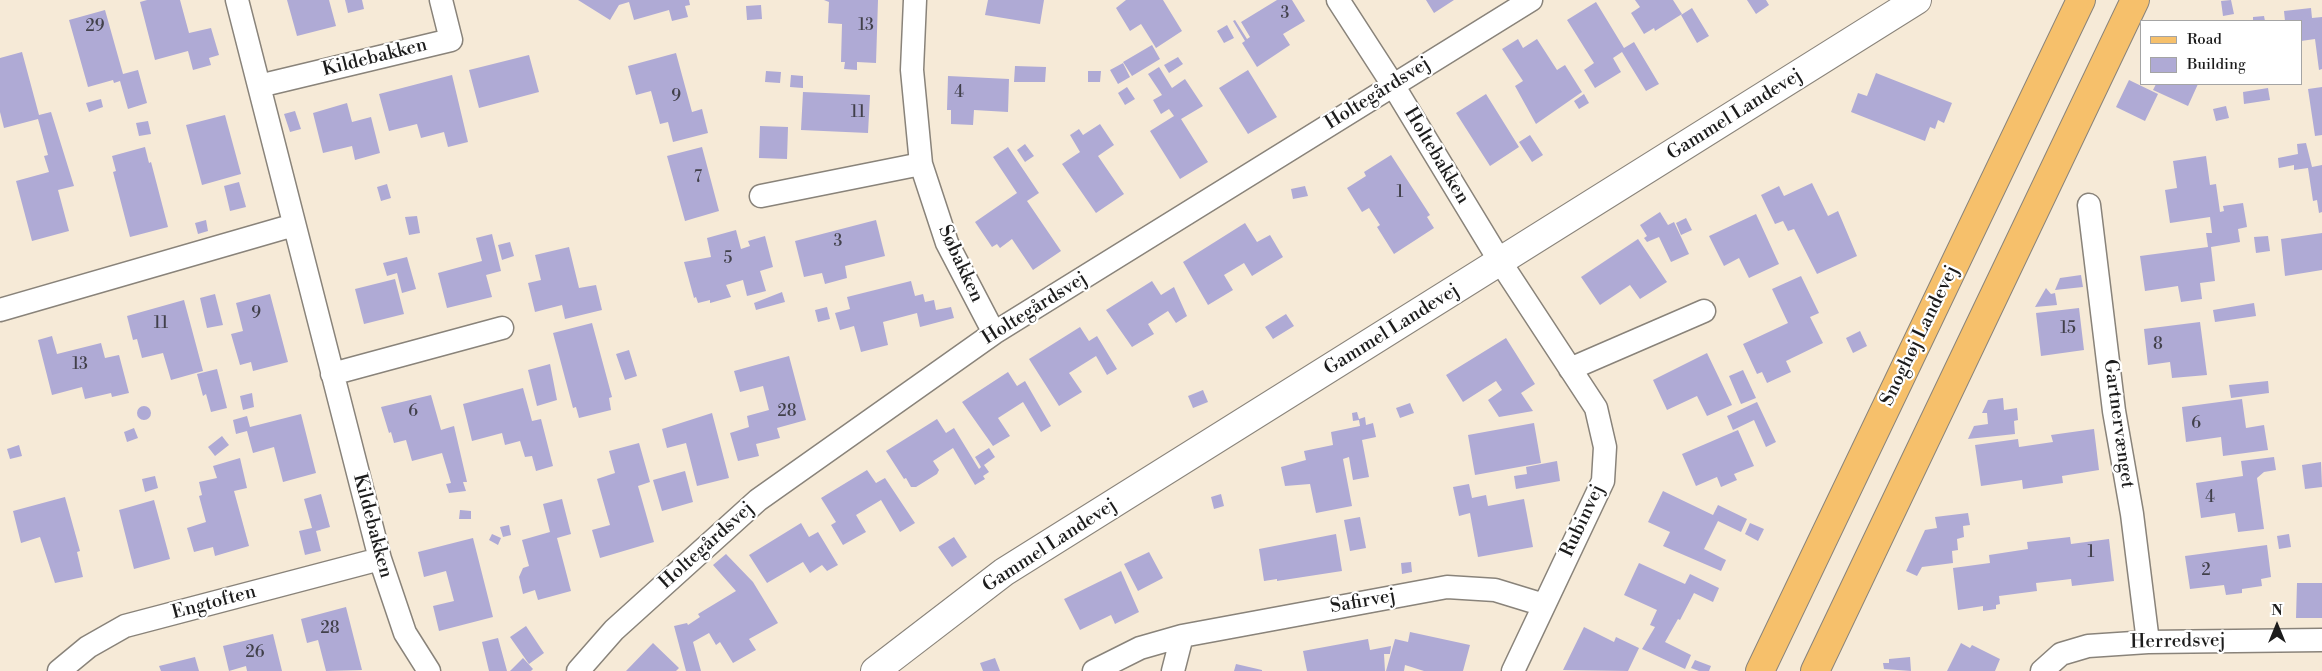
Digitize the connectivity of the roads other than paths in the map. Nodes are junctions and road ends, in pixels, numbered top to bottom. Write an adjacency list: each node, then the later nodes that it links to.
1 (237, 0): 10 (street, Kildebakken)
2 (441, 0): 10 (street, Kildebakken)
3 (915, 0): 11 (street, Søbakken)
4 (1338, 0): 9 (street, Holtebakken)
5 (1531, 0): 9 (street, Holtegårdsvej)
6 (1917, 0): 15 (street, Gammel Landevej)
7 (2081, 0): 34 (main road, Snoghøj Landevej)
8 (2134, 0): 35 (main road)
9 (1393, 85): 15 (street, Holtebakken); 19 (street, Holtegårdsvej)
10 (259, 86): 14 (street, Kildebakken)
11 (921, 164): 12 (street); 19 (street, Søbakken)
12 (761, 196)
13 (2089, 205): 26 (street, Gartnervænget)
14 (294, 225): 16 (street); 21 (street, Kildebakken)
15 (1501, 263): 20 (street, Rubinvej); 30 (street, Gammel Landevej)
16 (0, 310)
17 (1704, 311): 20 (street)
18 (502, 328): 21 (street)
19 (994, 333): 29 (street, Holtegårdsvej)
20 (1570, 369): 23 (street, Rubinvej)
21 (332, 374): 22 (street, Kildebakken)
22 (380, 558): 27 (street, Engtoften); 28 (street, Kildebakken)
23 (1544, 605): 24 (street, Safirvej); 33 (street, Rubinvej)
24 (1182, 636): 31 (street, Safirvej); 32 (street)
25 (2322, 640): 26 (street, Herredsvej)
26 (2148, 642): 36 (street, Herredsvej)
27 (59, 671)
28 (429, 671)
29 (578, 671)
30 (875, 671)
31 (1094, 671)
32 (1173, 671)
33 (1513, 671)
34 (1760, 671)
35 (1815, 671)
36 (2042, 671)

